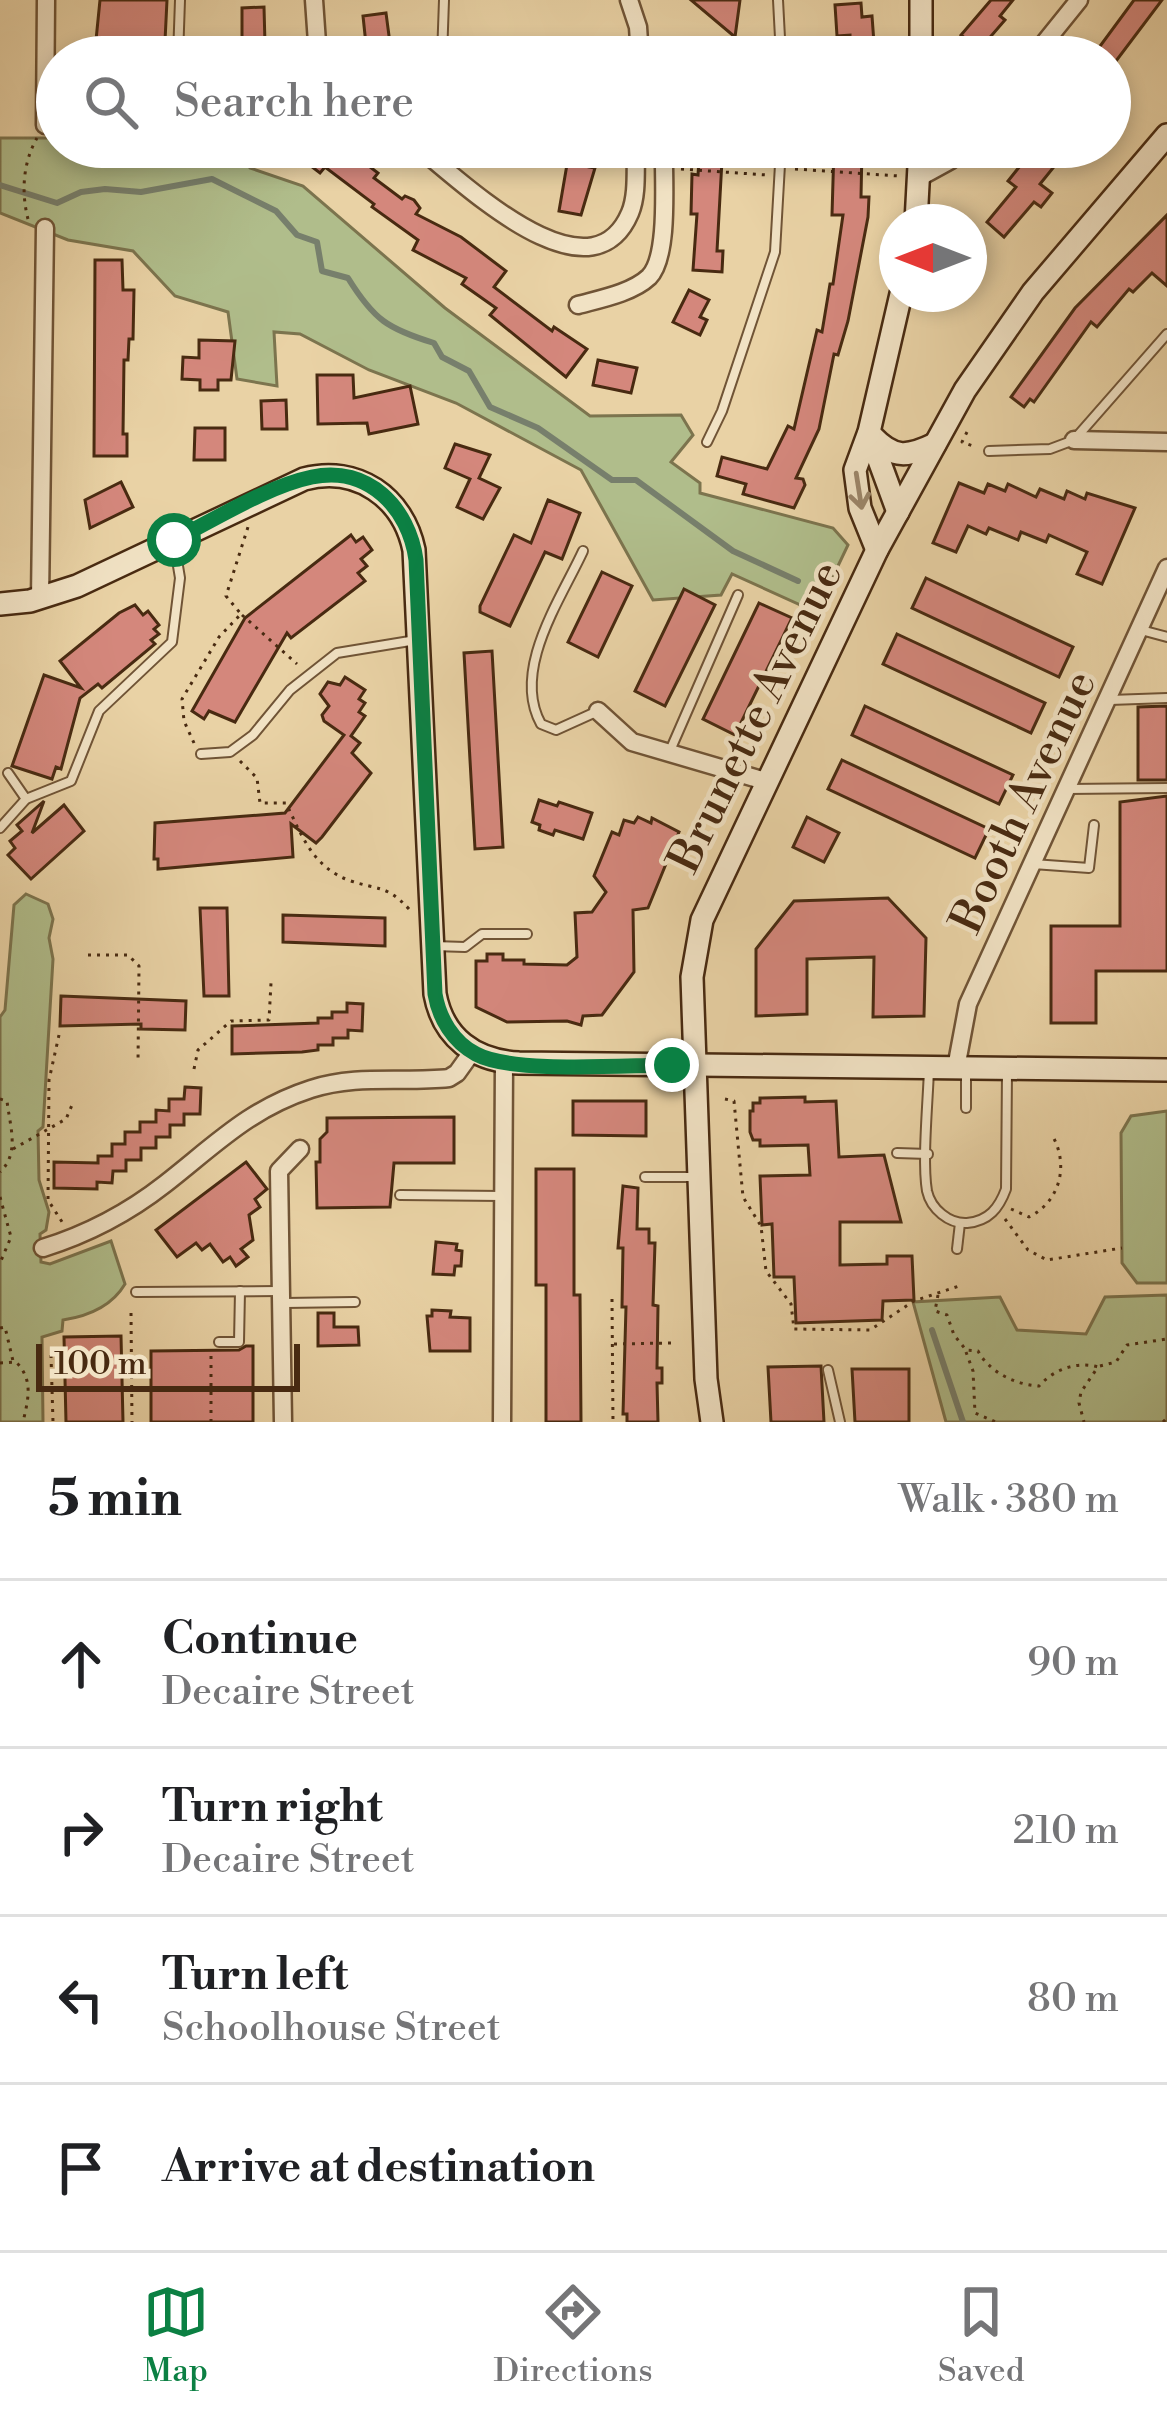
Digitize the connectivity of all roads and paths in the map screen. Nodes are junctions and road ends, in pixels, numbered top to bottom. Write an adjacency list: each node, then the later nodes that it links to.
1 (46, 0): 10 (street)
2 (180, 0): 11 (lane)
3 (314, 0): 12 (street)
4 (443, 0): 13 (lane)
5 (629, 0): 9 (street)
6 (778, 0): 16 (lane)
7 (921, 0): 17 (main road)
8 (1079, 0): 18 (street)
9 (638, 27): 14 (street); 15 (street)
10 (46, 36)
11 (179, 36)
12 (316, 36)
13 (442, 36)
14 (639, 36)
15 (643, 36)
16 (780, 36)
17 (921, 36)
18 (1051, 36)
19 (1167, 135): 40 (main road, Brunette Avenue)
20 (36, 140): 31 (path)
21 (450, 168): 22 (street)
22 (634, 168)
23 (663, 168): 32 (street)
24 (687, 168): 28 (path)
25 (781, 168): 28 (lane)
26 (913, 168): 29 (main road)
27 (932, 168): 29 (street)
28 (781, 172): 29 (path); 38 (lane)
29 (910, 177): 30 (main road)
30 (914, 204)
31 (45, 228): 50 (street)
32 (578, 305)
33 (897, 312): 35 (main road)
34 (1167, 334): 37 (lane)
35 (869, 432): 40 (main road); 43 (main road); 45 (main road, one-way to 45)
36 (967, 432): 41 (path)
37 (1074, 440): 39 (street); 41 (lane)
38 (707, 442)
39 (1167, 442)
40 (935, 444): 43 (main road, Brunette Avenue)
41 (989, 451)
42 (258, 500): 44 (main road); 52 (path); 55 (main road)
43 (898, 512): 45 (main road, Brunette Avenue)
44 (174, 540): 50 (main road); 67 (lane)
45 (877, 550): 64 (main road, Brunette Avenue)
46 (583, 551): 59 (lane)
47 (1167, 568): 49 (street, Booth Avenue)
48 (738, 595): 61 (lane)
49 (1160, 598): 53 (street, Booth Avenue)
50 (40, 599): 51 (main road)
51 (0, 604)
52 (241, 614): 56 (path); 62 (path)
53 (1139, 629): 54 (lane); 58 (street, Booth Avenue)
54 (1167, 638)
55 (419, 639): 56 (lane); 73 (main road)
56 (308, 673): 60 (lane)
57 (1167, 698): 58 (lane)
58 (1108, 700): 66 (street, Booth Avenue)
59 (598, 711): 61 (street)
60 (230, 752): 62 (lane); 71 (path)
61 (669, 753): 64 (street)
62 (201, 754)
63 (8, 773): 67 (lane)
64 (765, 781): 80 (main road, Brunette Avenue)
65 (1167, 788): 66 (lane)
66 (1065, 789): 70 (street, Booth Avenue)
67 (26, 799): 69 (lane)
68 (1094, 825): 70 (lane)
69 (0, 828)
70 (1031, 864): 82 (street, Booth Avenue)
71 (418, 919)
72 (527, 934): 73 (lane)
73 (433, 946): 77 (main road)
74 (88, 956): 78 (path)
75 (271, 983): 84 (path)
76 (59, 1035): 90 (path)
77 (472, 1052): 79 (main road); 106 (street)
78 (138, 1062)
79 (504, 1062): 80 (main road); 100 (street)
80 (696, 1065): 81 (main road); 98 (main road, Brunette Avenue)
81 (929, 1067): 82 (main road); 95 (lane)
82 (961, 1068): 83 (main road); 89 (lane)
83 (1007, 1068): 85 (main road); 104 (lane)
84 (194, 1069)
85 (1167, 1070)
86 (0, 1099): 92 (path)
87 (724, 1099): 113 (path)
88 (72, 1105): 90 (path)
89 (966, 1108)
90 (48, 1128): 92 (path); 105 (path)
91 (1052, 1135): 102 (path)
92 (13, 1149): 96 (path)
93 (300, 1150): 114 (street)
94 (897, 1153): 95 (lane)
95 (928, 1154): 104 (lane)
96 (0, 1172)
97 (645, 1177): 98 (lane)
98 (700, 1177): 136 (main road, Brunette Avenue)
99 (400, 1195): 100 (lane)
100 (503, 1196): 134 (street)
101 (0, 1197): 109 (path)
102 (1010, 1209)
103 (1004, 1218): 107 (path)
104 (960, 1223): 108 (lane)
105 (65, 1227)
106 (43, 1248)
107 (1122, 1248)
108 (957, 1250)
109 (0, 1263)
110 (959, 1286): 113 (path)
111 (240, 1291): 112 (lane); 114 (lane); 120 (lane)
112 (136, 1292)
113 (938, 1294): 123 (path)
114 (279, 1297): 116 (lane); 133 (street)
115 (612, 1298): 122 (path)
116 (355, 1302)
117 (131, 1313): 131 (path)
118 (0, 1328): 125 (path)
119 (1167, 1339): 127 (path)
120 (219, 1342): 132 (path)
121 (671, 1343): 122 (path)
122 (612, 1344): 135 (path)
123 (966, 1350): 127 (path); 138 (path)
124 (51, 1355): 130 (path)
125 (13, 1361): 126 (path); 129 (path)
126 (0, 1363)
127 (1098, 1367): 139 (path)
128 (828, 1370): 137 (lane)
129 (23, 1422)
130 (53, 1422)
131 (132, 1422)
132 (211, 1422)
133 (283, 1422)
134 (502, 1422)
135 (613, 1422)
136 (712, 1422)
137 (840, 1422)
138 (996, 1422)
139 (1084, 1422)

